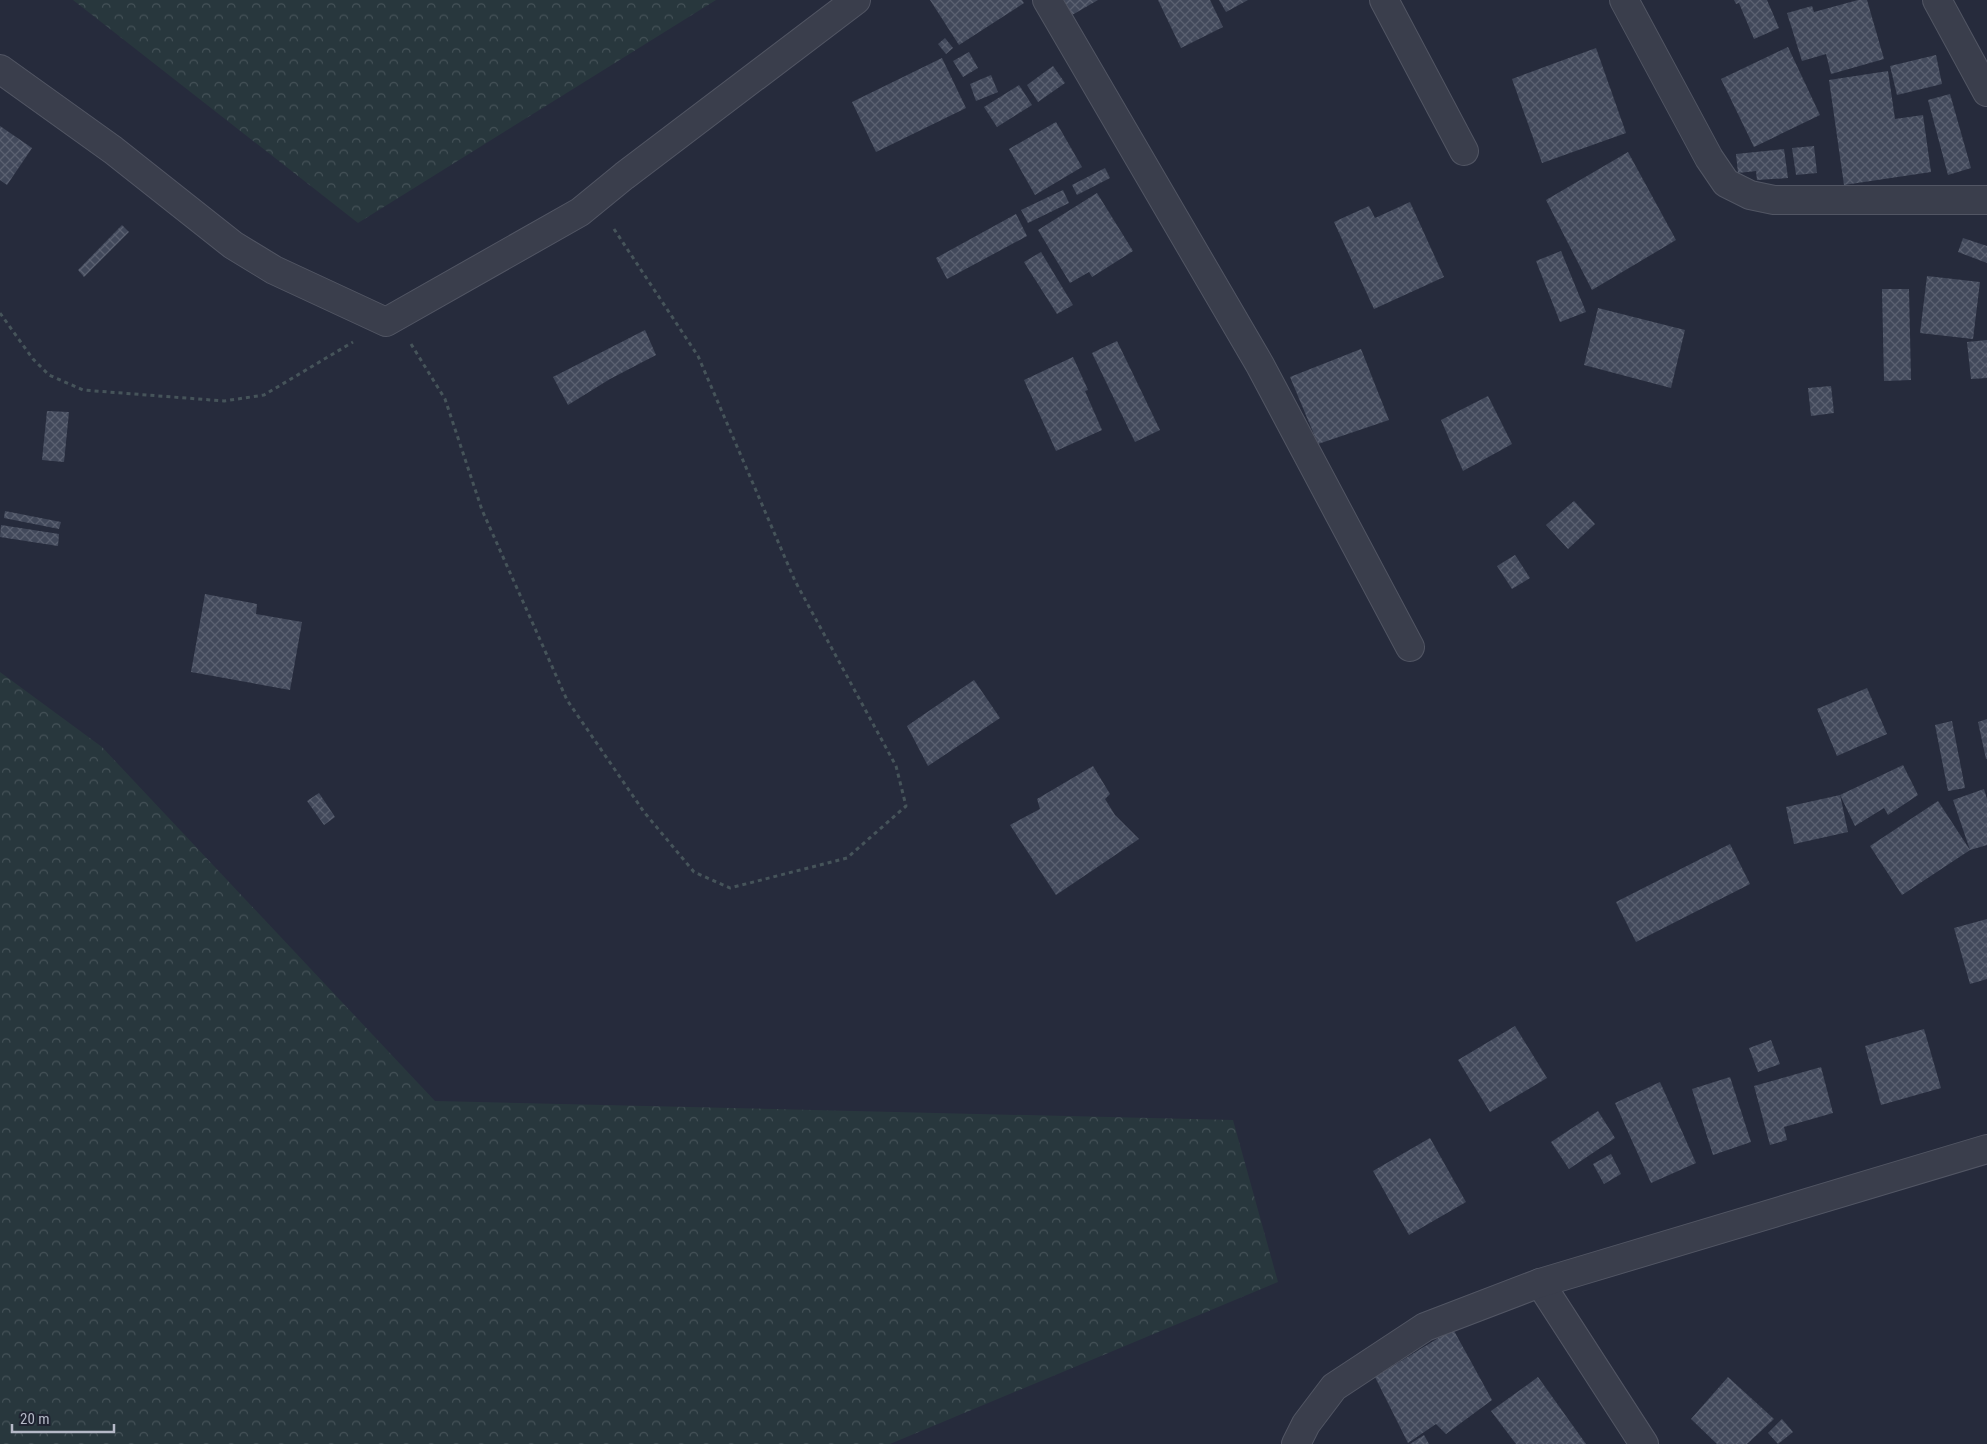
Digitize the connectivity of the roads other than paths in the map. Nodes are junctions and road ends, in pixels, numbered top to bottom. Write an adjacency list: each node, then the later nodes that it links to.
1 (856, 0): 6 (street)
2 (1047, 0): 10 (street)
3 (1384, 0): 8 (street)
4 (1624, 0): 9 (street)
5 (1937, 0): 7 (street)
6 (0, 69)
7 (1987, 92)
8 (1464, 151)
9 (1987, 200)
10 (1410, 647)
11 (1987, 1149): 12 (street)
12 (1540, 1283): 13 (street); 14 (street)
13 (1296, 1444)
14 (1644, 1444)

